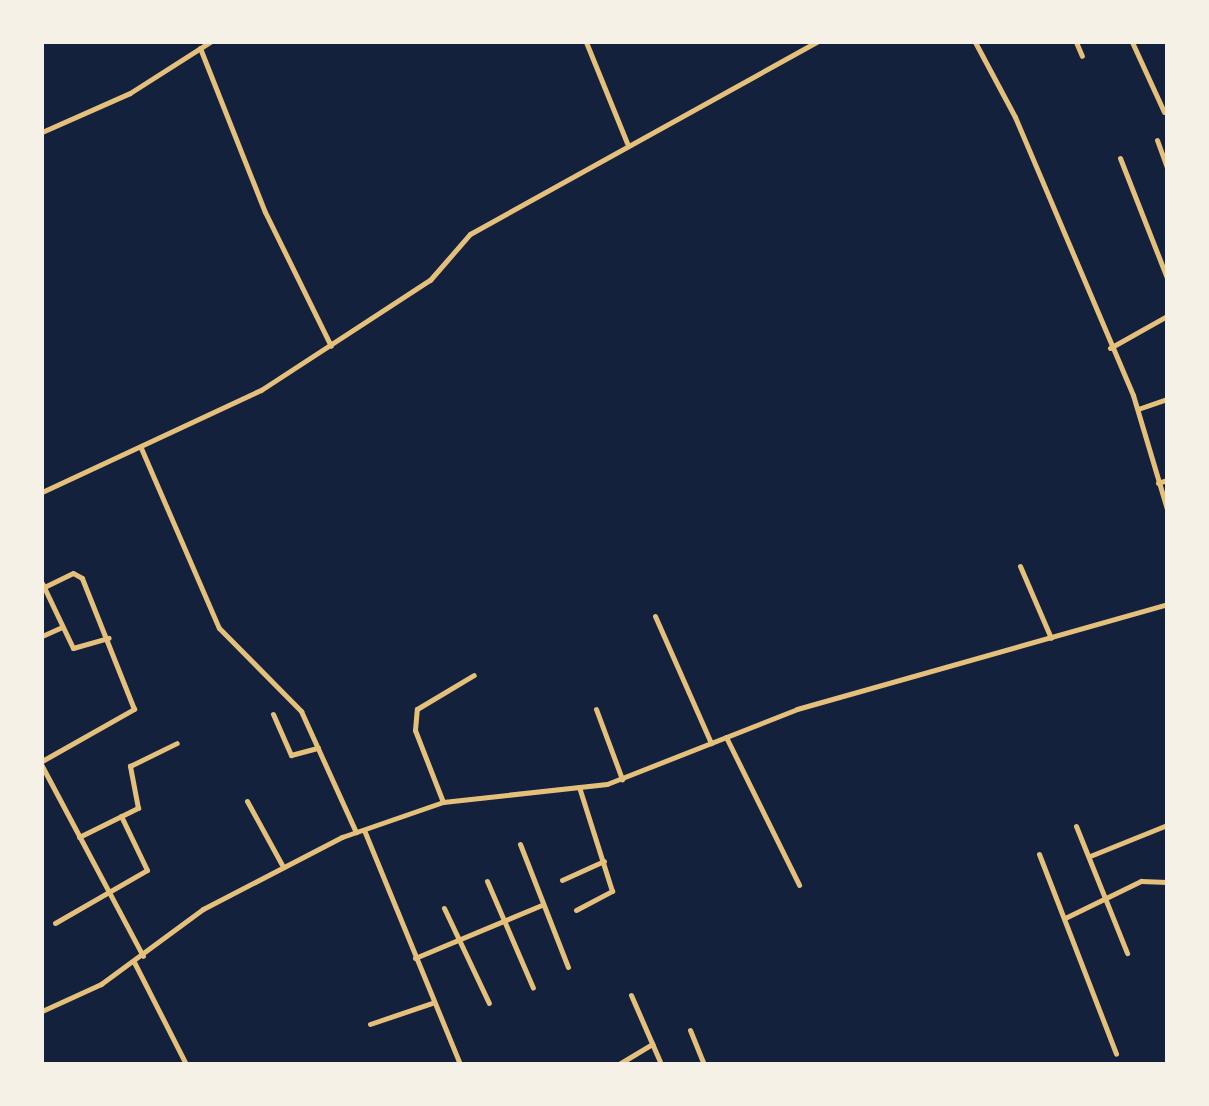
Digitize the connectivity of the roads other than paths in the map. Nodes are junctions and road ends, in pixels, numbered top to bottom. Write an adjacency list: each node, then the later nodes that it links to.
1 (210, 42): 7 (street)
2 (586, 42): 12 (street)
3 (817, 42): 12 (street)
4 (975, 42): 18 (street)
5 (1076, 42): 8 (street)
6 (1132, 42): 9 (street)
7 (200, 48): 10 (street); 17 (street)
8 (1082, 56)
9 (1164, 112)
10 (42, 132)
11 (1157, 140): 14 (street)
12 (627, 143): 17 (street)
13 (1120, 158): 15 (street)
14 (1167, 167)
15 (1167, 278)
16 (1167, 316): 18 (street)
17 (331, 346): 21 (street)
18 (1110, 348): 20 (street)
19 (1167, 399): 20 (street)
20 (1138, 409): 23 (street)
21 (141, 448): 24 (street); 40 (street)
22 (1167, 480): 23 (street)
23 (1158, 483): 25 (street)
24 (42, 492)
25 (1167, 509)
26 (1020, 566): 33 (street)
27 (43, 585): 30 (street); 32 (street)
28 (1167, 604): 33 (street)
29 (655, 616): 39 (street)
30 (62, 627): 31 (street); 32 (street)
31 (42, 636)
32 (109, 638): 41 (street)
33 (1051, 638): 37 (street)
34 (474, 675): 45 (street)
35 (596, 709): 42 (street)
36 (273, 714): 40 (street)
37 (726, 737): 39 (street); 60 (street)
38 (177, 743): 46 (street)
39 (711, 743): 42 (street)
40 (318, 748): 50 (street)
41 (42, 763): 51 (street)
42 (622, 779): 43 (street)
43 (579, 787): 45 (street); 55 (street)
44 (247, 801): 56 (street)
45 (443, 802): 49 (street)
46 (121, 816): 51 (street); 61 (street)
47 (1167, 825): 54 (street)
48 (1076, 826): 54 (street)
49 (364, 830): 50 (street); 72 (street)
50 (356, 832): 56 (street)
51 (79, 837): 61 (street)
52 (520, 844): 63 (street)
53 (1039, 854): 66 (street)
54 (1090, 856): 62 (street)
55 (604, 861): 57 (street); 65 (street)
56 (282, 865): 71 (street)
57 (562, 880)
58 (487, 881): 67 (street)
59 (1167, 882): 62 (street)
60 (799, 885)
61 (108, 889): 68 (street); 71 (street)
62 (1107, 896): 66 (street); 70 (street)
63 (542, 905): 67 (street); 74 (street)
64 (444, 908): 69 (street)
65 (576, 910)
66 (1065, 918): 83 (street)
67 (504, 920): 69 (street); 75 (street)
68 (55, 923)
69 (460, 938): 72 (street); 78 (street)
70 (1127, 953)
71 (143, 956): 73 (street)
72 (415, 958): 77 (street)
73 (134, 962): 79 (street); 84 (street)
74 (568, 967)
75 (533, 988)
76 (631, 995): 82 (street)
77 (432, 1003): 80 (street); 85 (street)
78 (489, 1003)
79 (42, 1011)
80 (370, 1024)
81 (690, 1030): 88 (street)
82 (652, 1044): 86 (street); 87 (street)
83 (1116, 1054)
84 (186, 1064)
85 (460, 1064)
86 (619, 1064)
87 (661, 1064)
88 (704, 1064)

